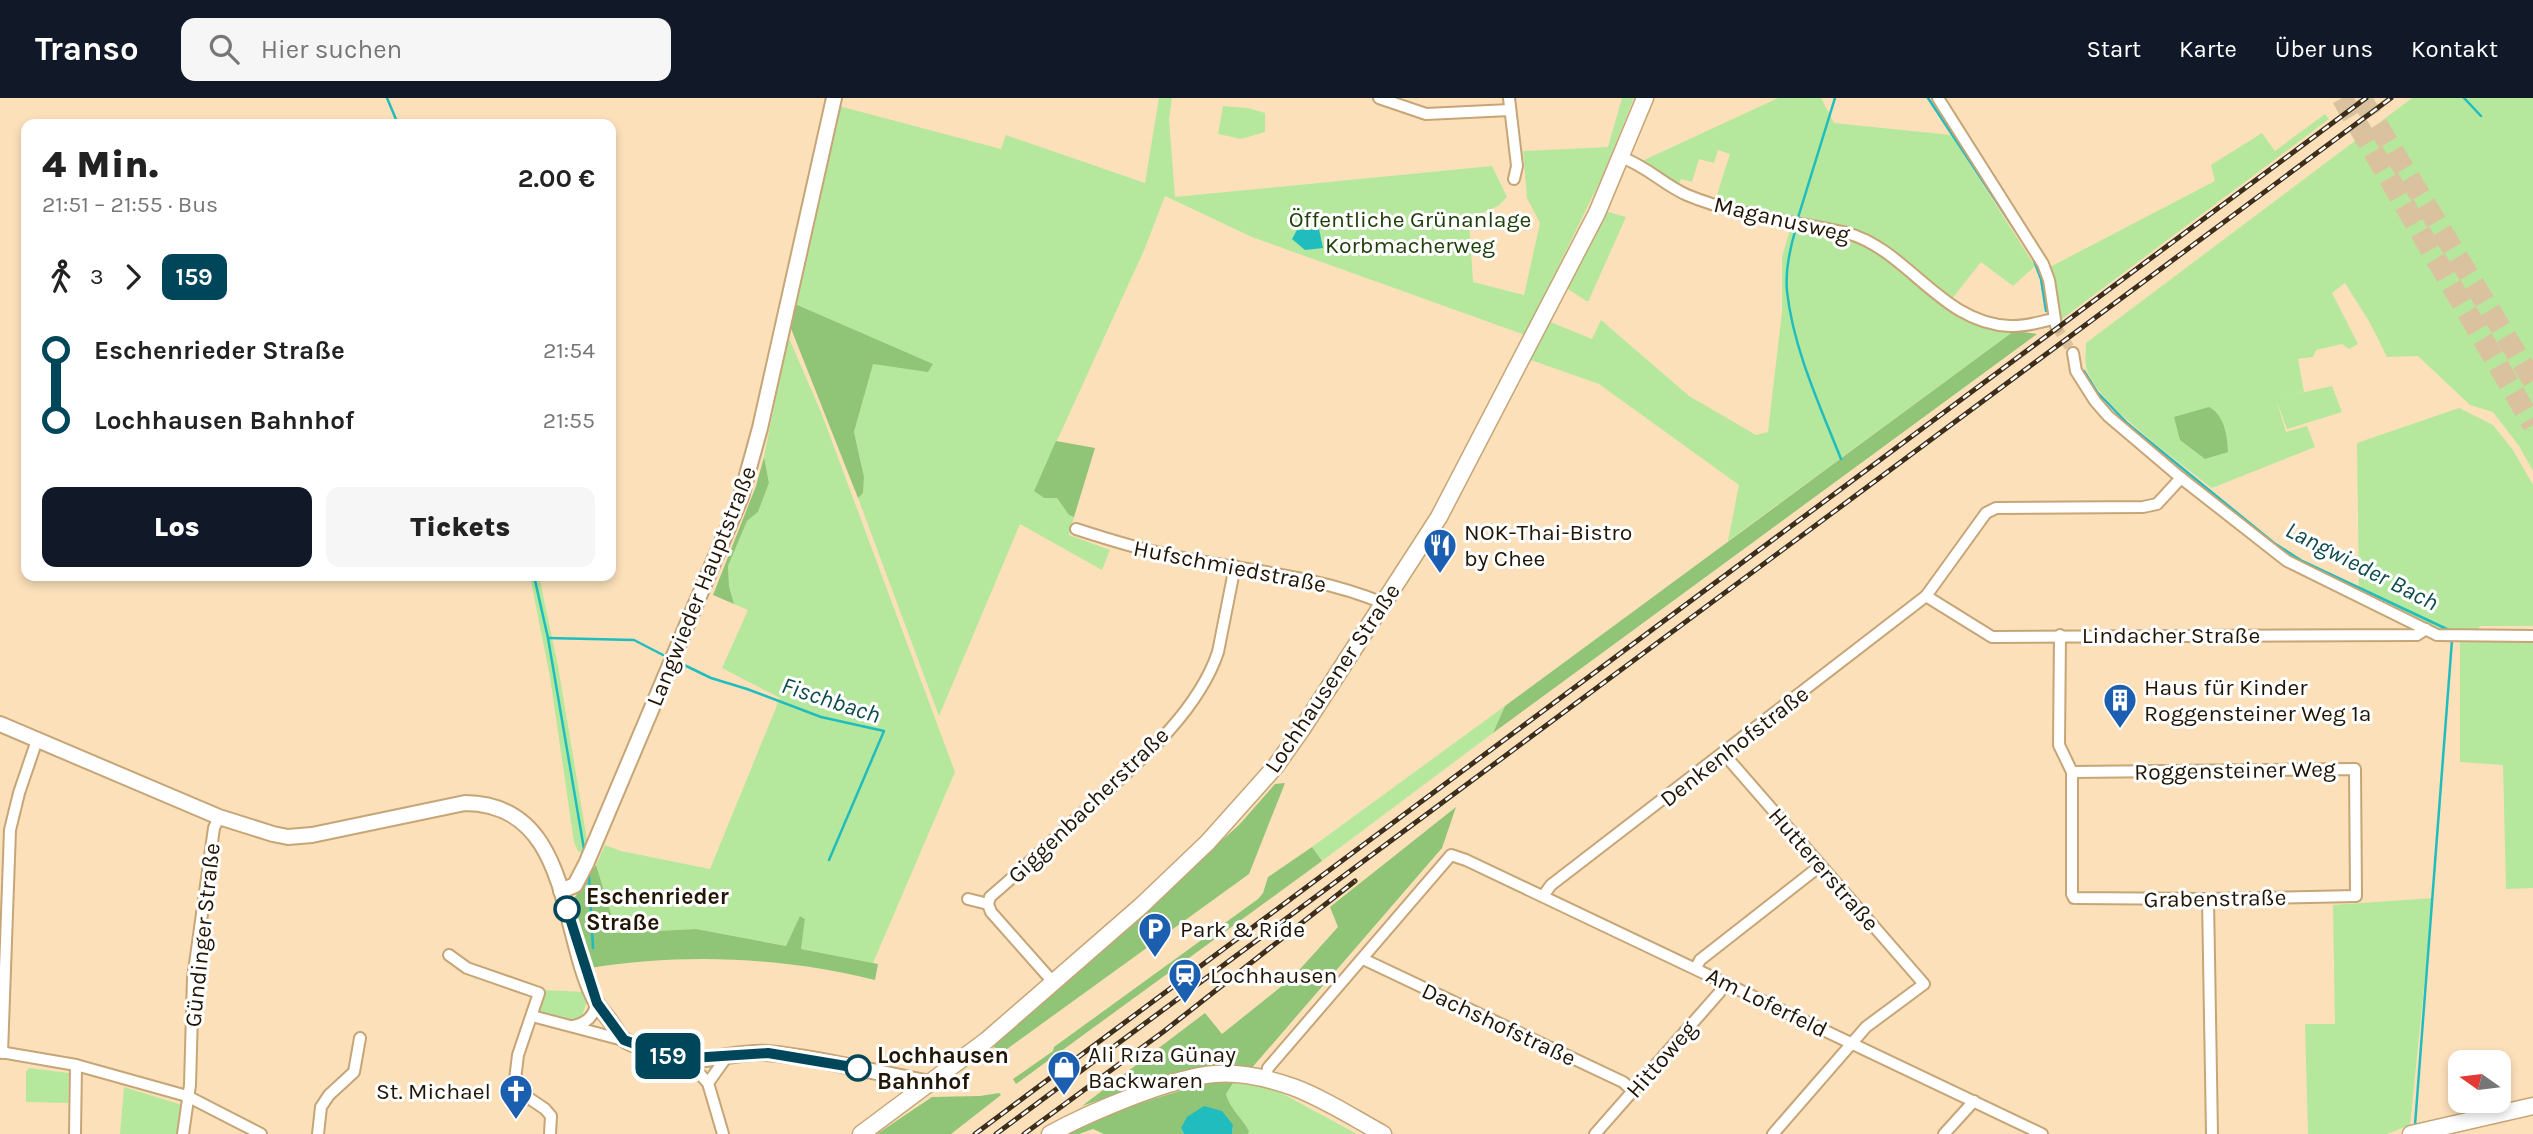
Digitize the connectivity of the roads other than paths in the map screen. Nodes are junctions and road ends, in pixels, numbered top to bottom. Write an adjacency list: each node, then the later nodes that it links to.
1 (834, 98): 24 (street, Langwieder Hauptstraße)
2 (1379, 98): 6 (street)
3 (1509, 98): 6 (street)
4 (1645, 98): 7 (main road, Lochhausener Straße)
5 (1938, 98): 7 (street, Maganusweg)
6 (1510, 110): 8 (street)
7 (1621, 157): 14 (main road, Lochhausener Straße)
8 (1514, 179)
9 (2073, 353): 10 (street)
10 (2181, 478): 13 (street, Denkenhofstraße); 15 (street)
11 (1076, 530): 12 (street, Hufschmiedstraße)
12 (1235, 566): 14 (street, Hufschmiedstraße); 29 (street, Giggenbacherstraße)
13 (1926, 596): 16 (street, Lindacher Straße); 20 (street, Denkenhofstraße)
14 (1383, 603): 33 (main road, Lochhausener Straße)
15 (2426, 629): 16 (street, Lindacher Straße); 17 (street)
16 (2060, 635): 21 (street)
17 (2533, 636)
18 (0, 724): 19 (street)
19 (37, 740): 22 (street); 41 (street)
20 (1724, 754): 23 (street, Huttererstraße); 25 (street, Denkenhofstraße)
21 (2072, 772): 26 (street, Roggensteiner Weg); 27 (street, Grabenstraße)
22 (219, 817): 24 (street); 50 (street, Gündinger Straße)
23 (1820, 866): 32 (street); 40 (street, Huttererstraße)
24 (561, 891): 35 (street)
25 (1543, 896): 31 (street, Am Loferfeld); 32 (street, Am Loferfeld)
26 (2356, 896): 27 (street, Grabenstraße)
27 (2208, 899): 68 (street)
28 (968, 900): 29 (street)
29 (988, 904): 33 (street)
30 (449, 955): 36 (street)
31 (1363, 959): 46 (street); 49 (street, Dachshofstraße)
32 (1696, 968): 34 (street, Am Loferfeld)
33 (1053, 982): 48 (main road, Lochhausener Straße)
34 (1724, 982): 40 (street, Am Loferfeld); 49 (street, Hittoweg)
35 (597, 1003): 37 (street); 39 (street)
36 (532, 1017): 37 (street); 59 (street)
37 (573, 1026): 39 (street)
38 (360, 1038): 58 (street)
39 (624, 1040): 43 (street)
40 (1852, 1043): 51 (street, Am Loferfeld); 65 (street)
41 (1, 1053): 44 (street)
42 (728, 1055): 43 (street); 45 (street); 47 (street)
43 (686, 1059): 47 (street)
44 (76, 1065): 50 (street); 55 (street)
45 (894, 1077): 48 (street); 52 (street)
46 (1265, 1080): 62 (main road); 63 (main road)
47 (708, 1083): 60 (street)
48 (930, 1083): 52 (main road, Lochhausener Straße)
49 (1633, 1091): 64 (street, Hittoweg)
50 (187, 1096): 56 (street, Gündinger Straße); 57 (street)
51 (1974, 1101): 66 (street); 67 (street, Am Loferfeld)
52 (900, 1106): 61 (main road, Lochhausener Straße)
53 (2533, 1106): 54 (main road)
54 (2418, 1133)
55 (75, 1134)
56 (183, 1134)
57 (261, 1134)
58 (318, 1134)
59 (550, 1134)
60 (723, 1134)
61 (862, 1134)
62 (1050, 1134)
63 (1383, 1134)
64 (1595, 1134)
65 (1773, 1134)
66 (1944, 1134)
67 (2042, 1134)
68 (2212, 1134)

